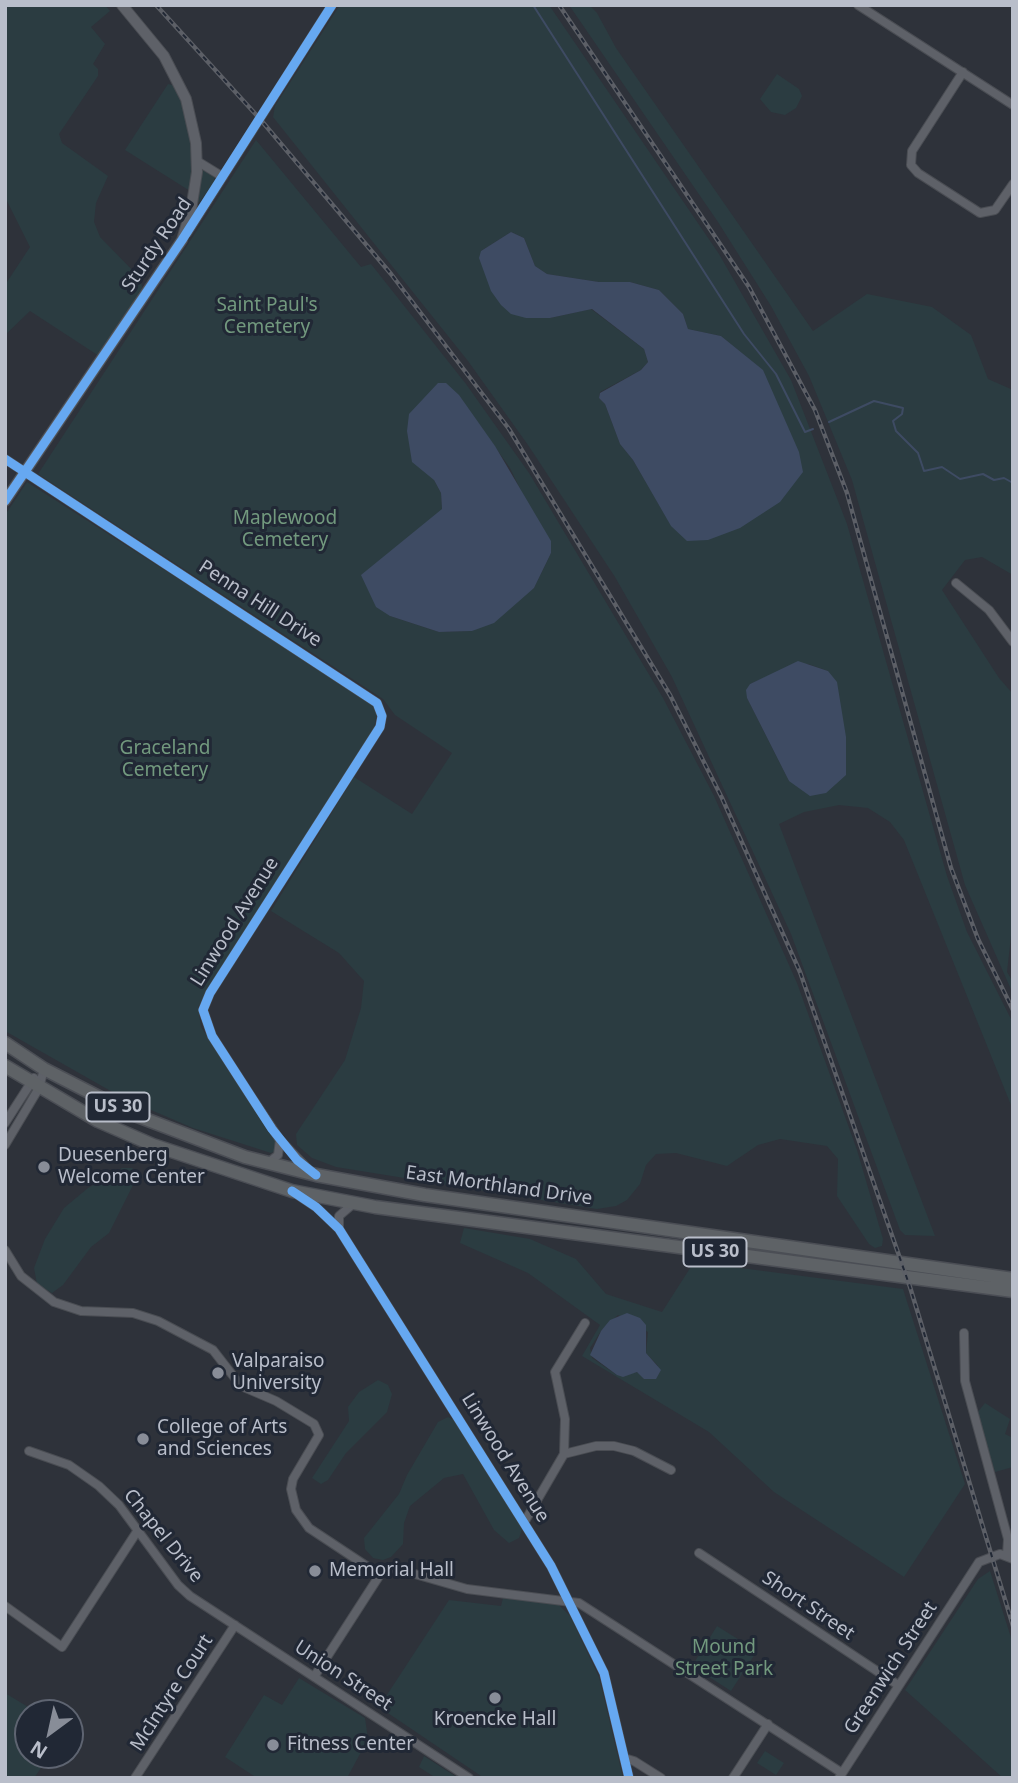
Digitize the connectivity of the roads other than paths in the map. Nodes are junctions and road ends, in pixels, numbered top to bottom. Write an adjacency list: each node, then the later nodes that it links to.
1 (122, 5): 6 (street)
2 (332, 5): 7 (street, Sturdy Road)
3 (858, 5): 4 (street)
4 (963, 72): 5 (street); 8 (street)
5 (1013, 105)
6 (197, 161): 7 (street); 9 (street)
7 (223, 177): 9 (street, Sturdy Road)
8 (1013, 184)
9 (182, 240): 11 (street, Sturdy Road)
10 (5, 459): 11 (street, Penna Hill Drive)
11 (24, 471): 12 (street, Sturdy Road); 15 (street, Penna Hill Drive)
12 (5, 501)
13 (956, 583): 14 (street)
14 (1013, 642)
15 (317, 824): 21 (street, Linwood Avenue)
16 (5, 1043): 18 (highway, East Morthland Drive / US 30)
17 (5, 1066): 19 (highway, East Morthland Drive / US 30)
18 (44, 1069): 19 (street); 23 (highway, East Morthland Drive / US 30)
19 (34, 1085): 20 (street); 22 (street); 25 (highway, East Morthland Drive / US 30)
20 (5, 1123)
21 (280, 1140): 23 (street); 24 (street, Linwood Avenue)
22 (5, 1145)
23 (267, 1164): 24 (highway, East Morthland Drive / US 30)
24 (316, 1175): 29 (highway, East Morthland Drive / US 30)
25 (292, 1191): 26 (highway, East Morthland Drive / US 30); 27 (street, Linwood Avenue)
26 (355, 1203): 27 (street); 30 (highway, East Morthland Drive / US 30)
27 (340, 1229): 36 (street, Linwood Avenue)
28 (5, 1250): 40 (street)
29 (1013, 1279)
30 (1013, 1291)
31 (585, 1323): 34 (street)
32 (964, 1333): 39 (street)
33 (29, 1451): 37 (street, Chapel Drive)
34 (564, 1454): 35 (street); 36 (street)
35 (671, 1470)
36 (525, 1521): 41 (street, Linwood Avenue)
37 (138, 1530): 42 (street); 43 (street, Chapel Drive)
38 (699, 1553): 45 (street, Short Street)
39 (1010, 1557): 45 (street, Greenwich Street)
40 (380, 1575): 41 (street); 44 (street)
41 (570, 1600): 46 (street); 47 (street, Linwood Avenue)
42 (5, 1606)
43 (235, 1625): 44 (street, Union Street); 49 (street, McIntyre Court)
44 (314, 1677): 50 (street, Union Street)
45 (898, 1685): 48 (street, Greenwich Street)
46 (768, 1724): 48 (street); 53 (street)
47 (624, 1758): 51 (street, Linwood Avenue); 52 (street)
48 (840, 1775)
49 (135, 1778)
50 (469, 1778)
51 (629, 1778)
52 (661, 1778)
53 (733, 1778)

